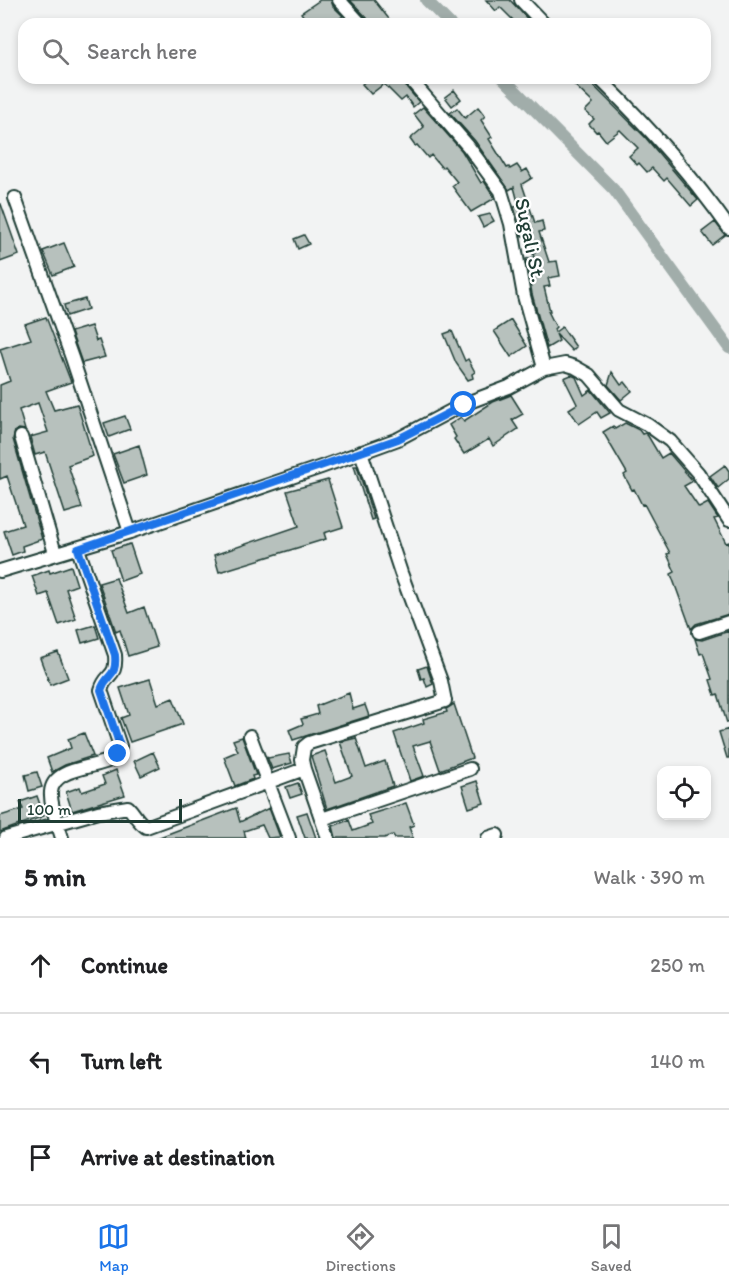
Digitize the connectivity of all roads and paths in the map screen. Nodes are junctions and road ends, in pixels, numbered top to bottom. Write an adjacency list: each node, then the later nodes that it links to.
1 (339, 0): 3 (street)
2 (521, 0): 4 (street)
3 (356, 18)
4 (538, 18)
5 (414, 84): 9 (street, Sugali St.)
6 (605, 84): 8 (street)
7 (15, 198): 13 (street)
8 (729, 228)
9 (544, 368): 11 (street); 12 (street)
10 (21, 437): 15 (street)
11 (361, 452): 13 (street); 20 (street)
12 (729, 520)
13 (130, 532): 14 (street)
14 (78, 549): 15 (street); 24 (street)
15 (55, 553): 16 (street)
16 (0, 571)
17 (729, 622): 18 (street)
18 (699, 632)
19 (250, 736): 22 (street)
20 (304, 769): 22 (street); 23 (street)
21 (470, 769): 23 (street)
22 (269, 783): 24 (street); 27 (street)
23 (322, 819): 28 (street)
24 (58, 825): 25 (street); 26 (street)
25 (6, 838)
26 (62, 838)
27 (289, 838)
28 (328, 838)

